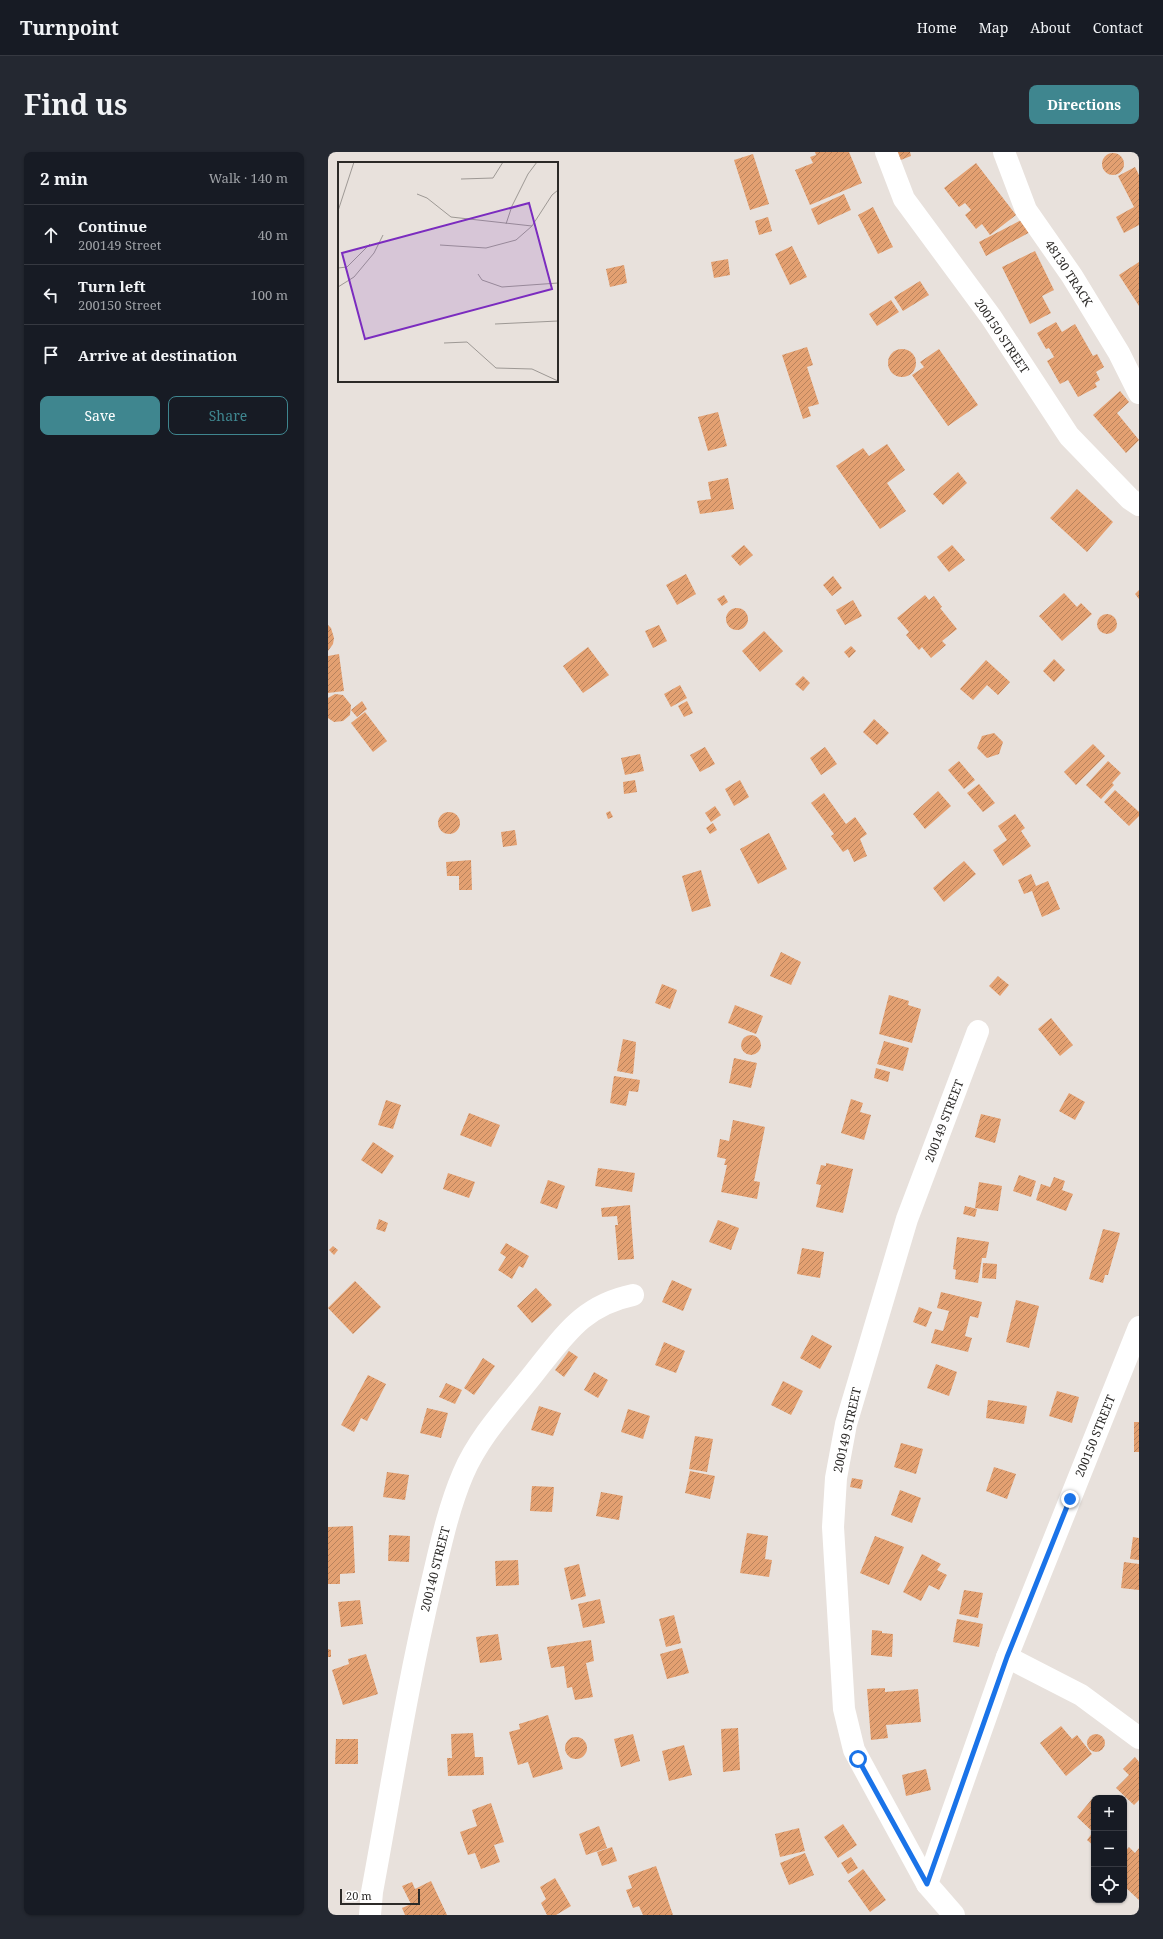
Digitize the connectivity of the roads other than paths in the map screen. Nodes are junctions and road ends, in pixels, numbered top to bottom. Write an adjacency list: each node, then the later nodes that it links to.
1 (886, 152): 4 (street, 200150 STREET)
2 (1004, 152): 3 (street, 48130 TRACK)
3 (1139, 393)
4 (1139, 505)
5 (978, 1031): 10 (street, 200149 STREET)
6 (633, 1295): 11 (street, 200140 STREET)
7 (1139, 1327): 8 (street, 200150 STREET)
8 (1007, 1657): 9 (street); 10 (street, 200150 STREET)
9 (1139, 1738)
10 (927, 1884): 12 (street, 200149 STREET)
11 (370, 1915)
12 (954, 1915)

